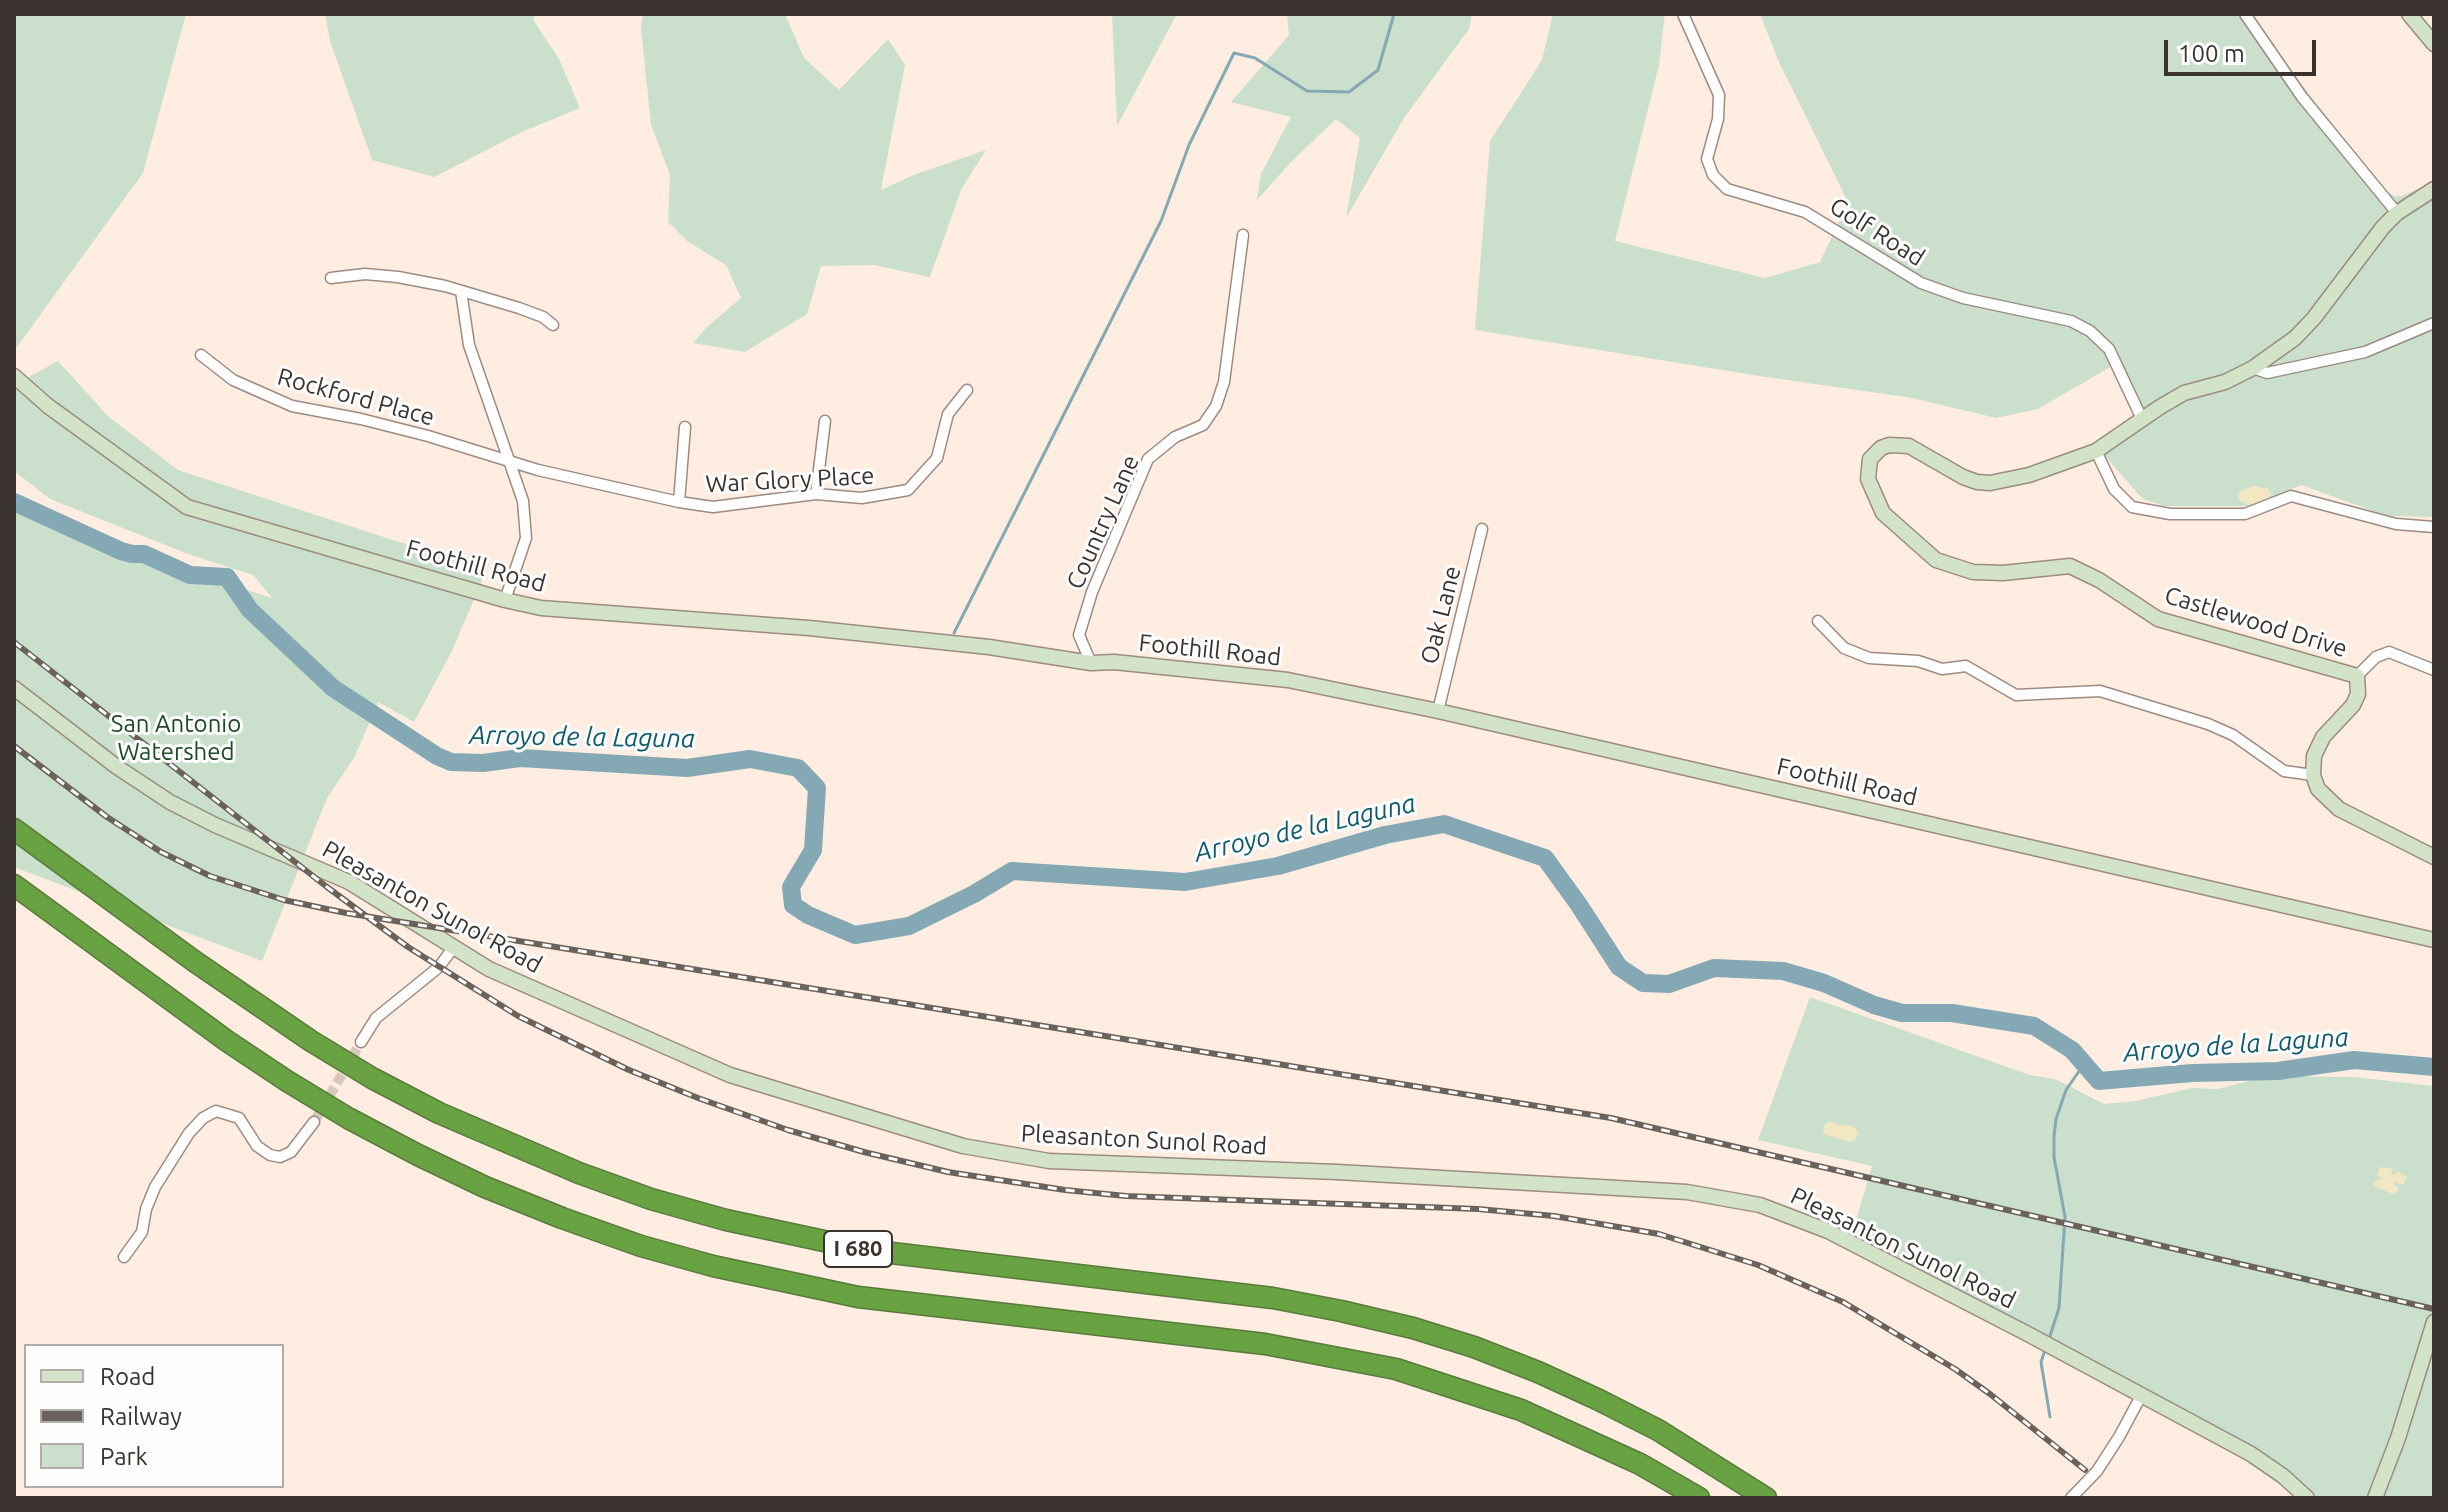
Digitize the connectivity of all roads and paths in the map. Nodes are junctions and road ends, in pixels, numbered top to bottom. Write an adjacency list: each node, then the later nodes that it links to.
1 (1683, 14): 16 (street, Golf Road)
2 (2245, 14): 6 (street)
3 (2409, 14): 4 (street)
4 (2434, 44)
5 (2434, 189): 6 (street, Castlewood Drive)
6 (2397, 213): 13 (street, Castlewood Drive)
7 (1243, 235): 27 (street, Country Lane)
8 (331, 278): 9 (street)
9 (461, 291): 11 (street); 20 (street)
10 (2434, 323): 13 (street)
11 (553, 325)
12 (201, 355): 20 (street, Rockford Place)
13 (2253, 368): 16 (street, Castlewood Drive)
14 (14, 376): 25 (street, Foothill Road)
15 (967, 390): 21 (street, War Glory Place)
16 (2142, 419): 19 (street, Castlewood Drive)
17 (825, 421): 21 (street)
18 (685, 427): 22 (street)
19 (2096, 451): 23 (street); 29 (street, Castlewood Drive)
20 (510, 463): 22 (street, War Glory Place); 25 (street)
21 (816, 494): 22 (street, War Glory Place)
22 (679, 502)
23 (2434, 527)
24 (1482, 529): 31 (street, Oak Lane)
25 (505, 600): 27 (street, Foothill Road)
26 (1818, 621): 32 (street)
27 (1091, 663): 31 (street, Foothill Road)
28 (2434, 670): 29 (street)
29 (2357, 676): 32 (street, Castlewood Drive)
30 (14, 688): 37 (street, Pleasanton Sunol Road)
31 (1438, 711): 36 (street, Foothill Road)
32 (2313, 775): 34 (street)
33 (14, 829): 44 (highway, I 680)
34 (2434, 857)
35 (14, 885): 43 (highway, I 680)
36 (2434, 940)
37 (453, 948): 38 (street); 42 (street, Pleasanton Sunol Road)
38 (361, 1042)
39 (314, 1122): 40 (street)
40 (124, 1257)
41 (2434, 1322): 47 (street)
42 (2141, 1396): 45 (street); 46 (street, Pleasanton Sunol Road)
43 (1699, 1498)
44 (1766, 1498)
45 (2071, 1498)
46 (2307, 1498)
47 (2375, 1498)

